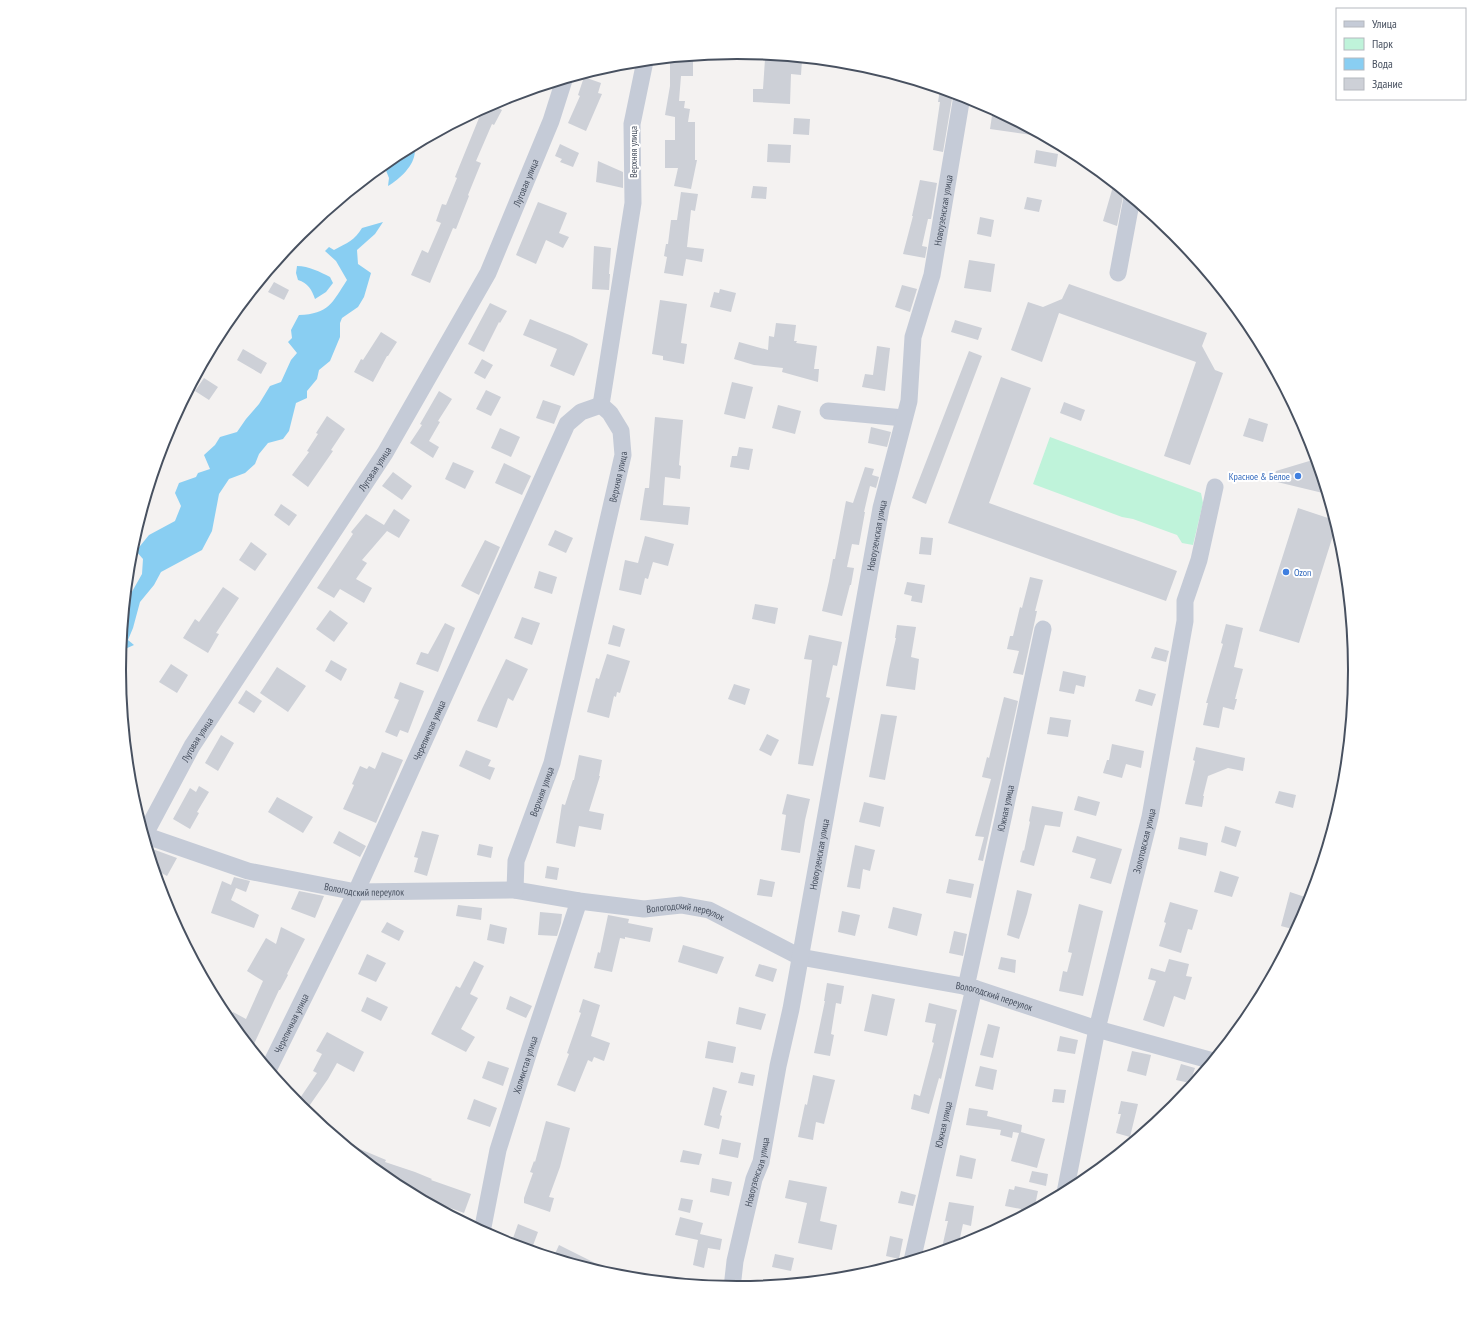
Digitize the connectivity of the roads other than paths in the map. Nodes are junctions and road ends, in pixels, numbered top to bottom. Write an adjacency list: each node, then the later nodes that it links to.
1 (643, 67): 6 (street, Верхняя улица)
2 (563, 85): 11 (street, Луговая улица)
3 (961, 102): 8 (street, Новоузенская улица)
4 (1131, 203): 5 (street)
5 (1118, 273)
6 (601, 405): 13 (street, Верхняя улица); 14 (street, Черепичная улица)
7 (828, 411): 8 (street)
8 (904, 418): 16 (street, Новоузенская улица)
9 (1215, 487): 18 (street, Золотовская улица)
10 (1042, 629): 17 (street, Южная улица)
11 (146, 830)
12 (148, 837): 14 (street, Вологодский переулок)
13 (515, 890): 14 (street, Вологодский переулок); 15 (street, Вологодский переулок)
14 (356, 892): 20 (street, Черепичная улица)
15 (579, 901): 16 (street, Вологодский переулок); 22 (street, Холмистая улица)
16 (800, 957): 17 (street, Вологодский переулок); 24 (street, Новоузенская улица)
17 (970, 987): 18 (street, Вологодский переулок); 23 (street, Южная улица)
18 (1097, 1029): 19 (street, Вологодский переулок); 21 (street, Золотовская улица)
19 (1208, 1060)
20 (270, 1066)
21 (1066, 1186)
22 (483, 1226)
23 (913, 1256)
24 (733, 1282)

